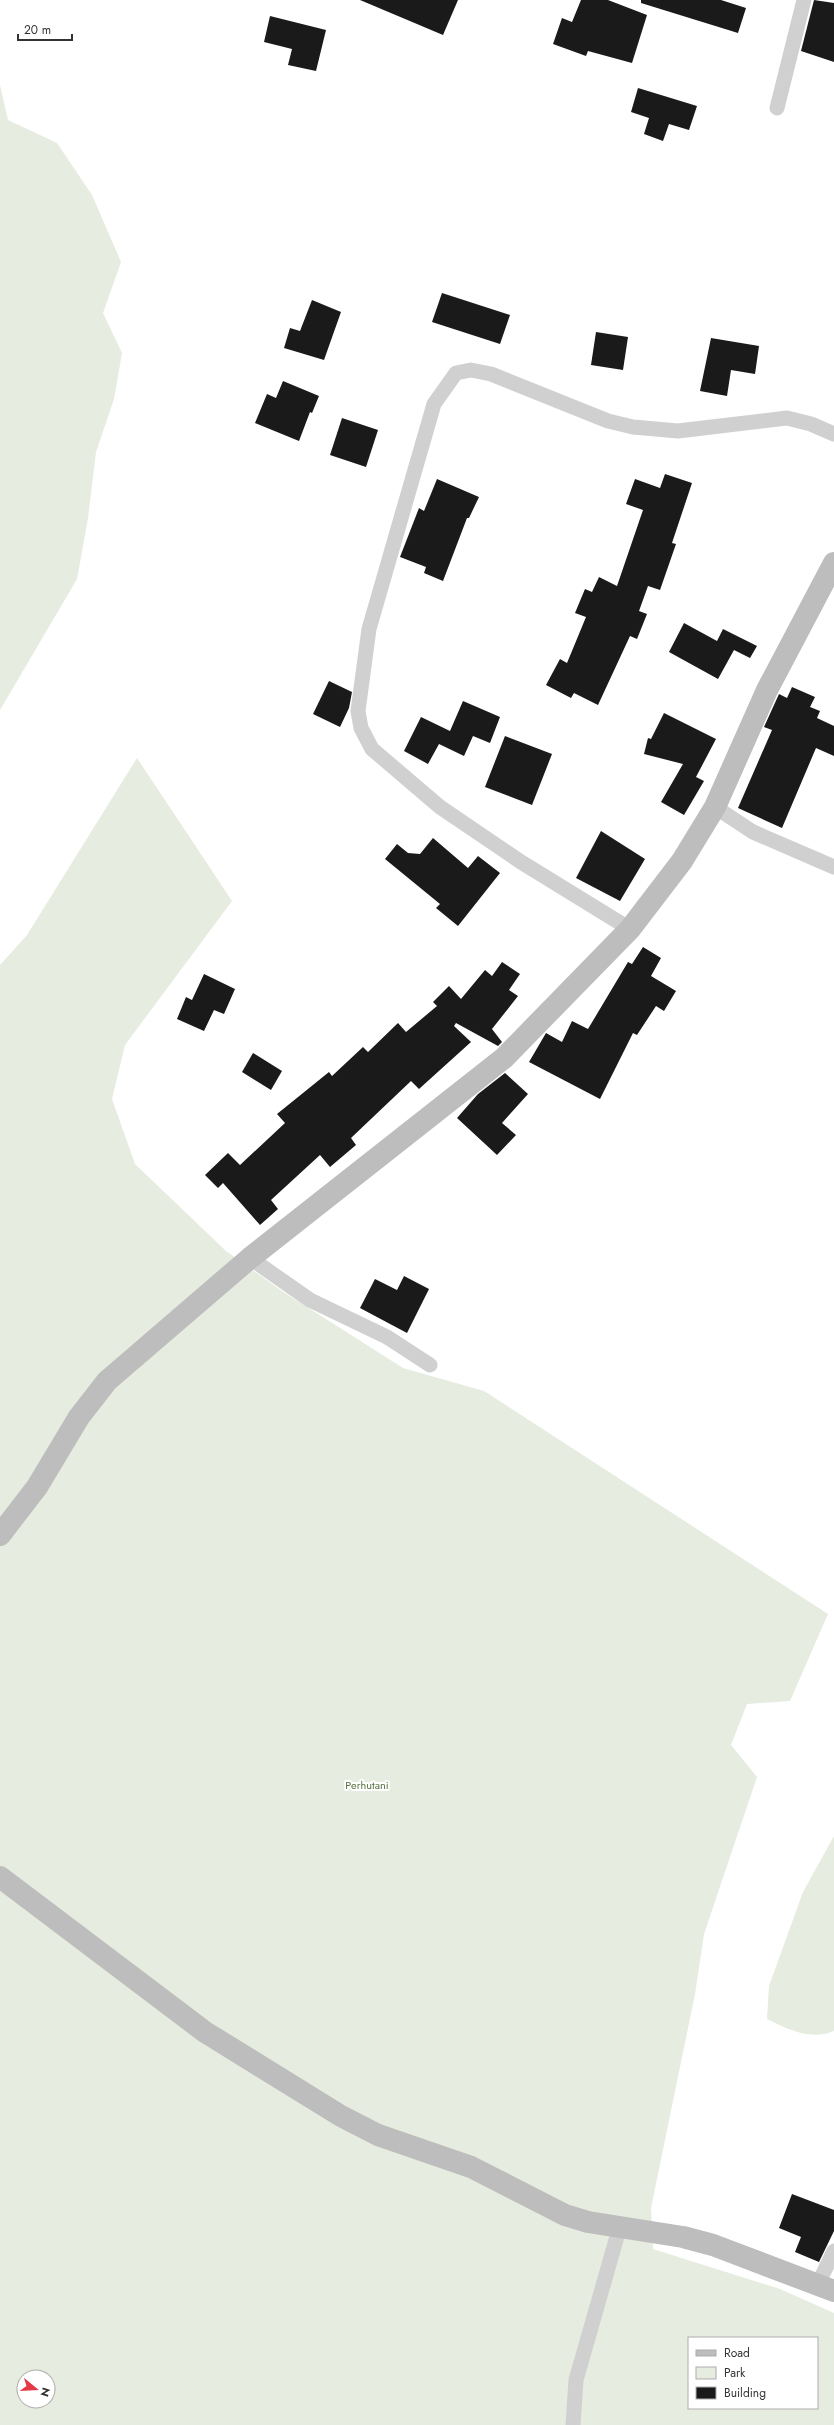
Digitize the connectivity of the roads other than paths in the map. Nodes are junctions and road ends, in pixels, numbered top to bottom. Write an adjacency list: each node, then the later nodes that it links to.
1 (804, 0): 2 (street)
2 (777, 108)
3 (834, 434): 7 (street)
4 (834, 563): 5 (street)
5 (715, 807): 6 (street); 7 (street)
6 (834, 867)
7 (630, 928): 8 (street)
8 (250, 1258): 9 (street); 10 (street)
9 (430, 1364)
10 (0, 1535)
11 (0, 1877): 12 (street)
12 (620, 2226): 14 (street); 15 (street)
13 (834, 2251): 14 (street)
14 (826, 2288)
15 (573, 2425)

